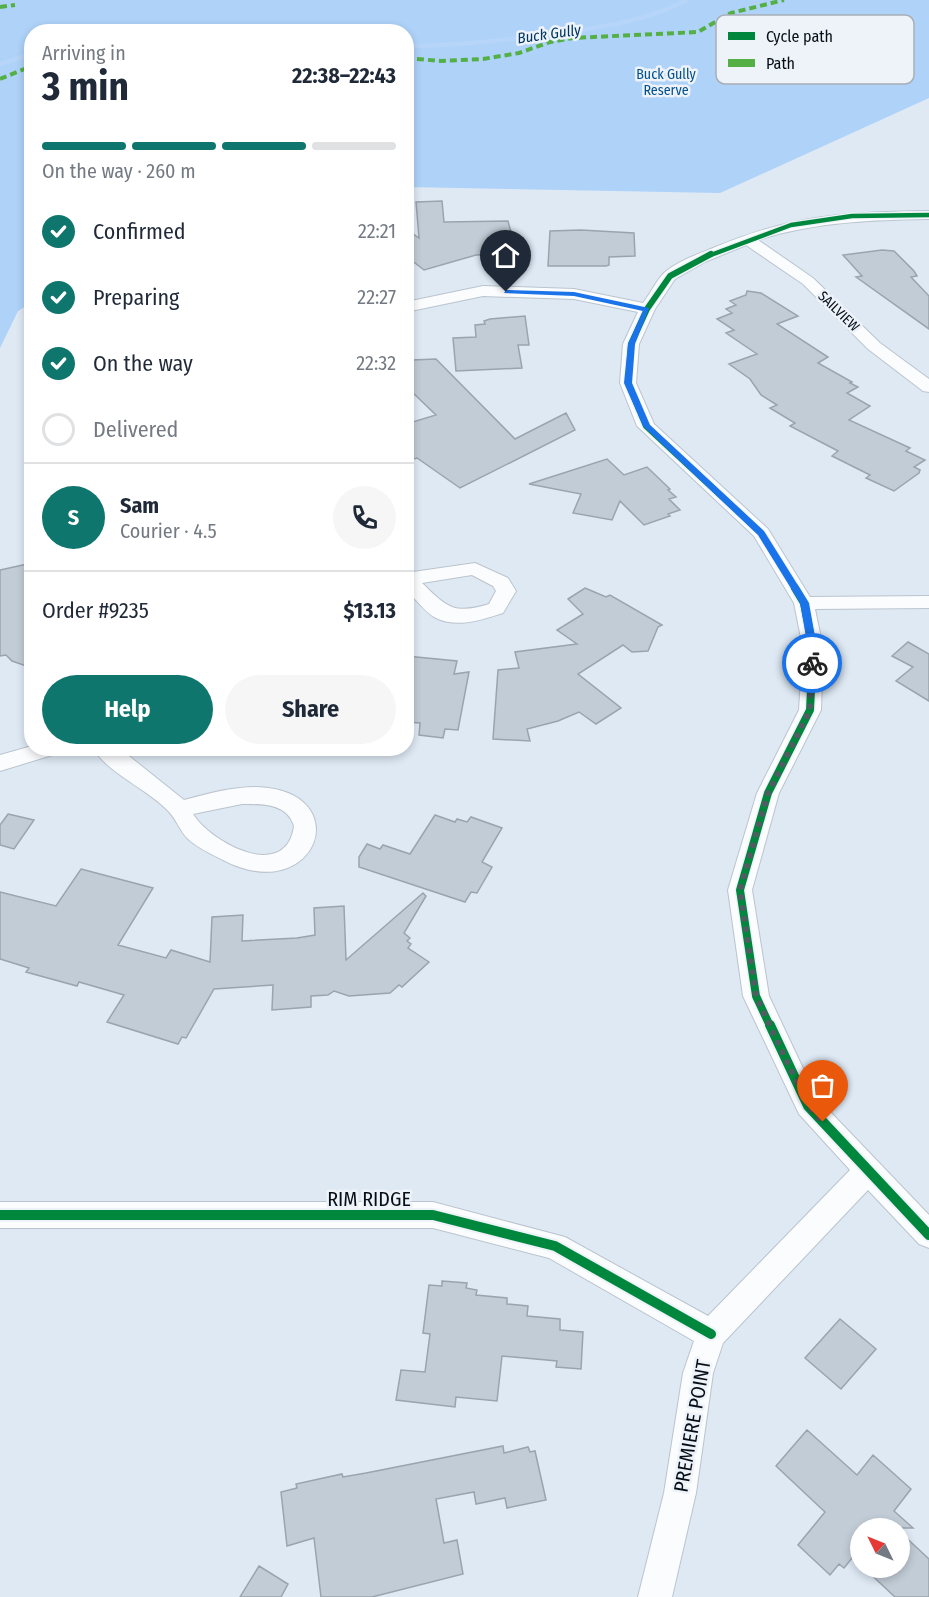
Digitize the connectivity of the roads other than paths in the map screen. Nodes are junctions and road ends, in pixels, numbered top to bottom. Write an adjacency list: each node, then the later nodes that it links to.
1 (929, 215): 2 (street)
2 (747, 238): 4 (street); 5 (street, SAILVIEW)
3 (414, 305): 4 (street)
4 (647, 309): 7 (street)
5 (929, 387)
6 (929, 602): 7 (street)
7 (804, 603): 12 (street)
8 (24, 756): 10 (street)
9 (114, 756): 11 (street)
10 (0, 763)
11 (180, 809): 11 (street)
12 (867, 1172): 14 (street); 15 (street, PREMIERE POINT)
13 (0, 1215): 15 (street, RIM RIDGE)
14 (929, 1236)
15 (711, 1334): 16 (street, PREMIERE POINT)
16 (655, 1597)

